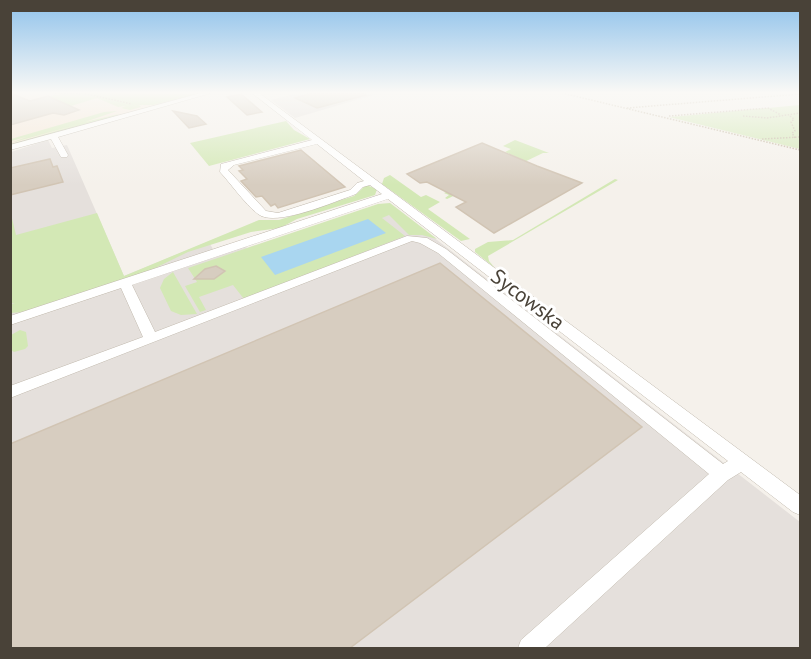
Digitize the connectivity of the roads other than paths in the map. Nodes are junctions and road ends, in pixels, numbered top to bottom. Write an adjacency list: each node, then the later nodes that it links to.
1 (95, 124): 3 (street)
2 (296, 124): 4 (street, Sycowska)
3 (53, 135): 5 (street); 6 (street)
4 (319, 141): 7 (street, Sycowska); 7 (street)
5 (10, 148)
6 (64, 156)
7 (372, 181): 8 (street, Sycowska)
8 (390, 195): 9 (street); 13 (street, Sycowska)
9 (125, 283): 10 (street); 11 (street)
10 (10, 321)
11 (151, 339): 12 (street); 14 (street)
12 (10, 392)
13 (742, 462): 14 (street); 15 (street, Sycowska)
14 (722, 474): 16 (street)
15 (801, 506)
16 (529, 648)

